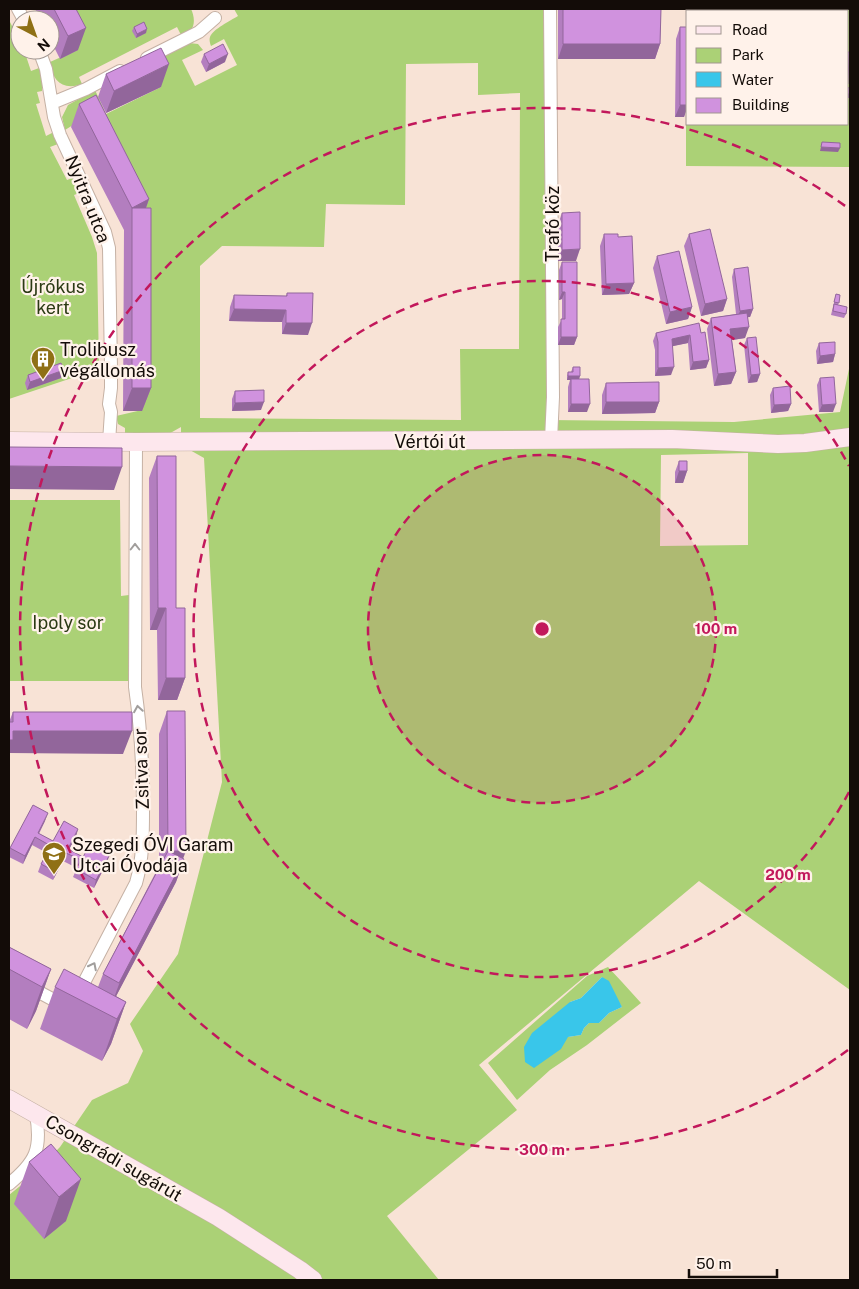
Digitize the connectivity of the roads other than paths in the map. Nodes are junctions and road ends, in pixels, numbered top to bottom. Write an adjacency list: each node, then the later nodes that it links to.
1 (550, 9): 6 (street, Trafó köz)
2 (215, 18): 4 (street)
3 (43, 60): 4 (street, Nyitra utca)
4 (52, 102): 8 (street, Nyitra utca)
5 (850, 437): 6 (street, Vértói út)
6 (551, 440): 9 (street, Vértói út)
7 (9, 441): 8 (street, Vértói út)
8 (109, 442): 9 (street, Vértói út)
9 (136, 442): 10 (street, Zsitva sor, one-way to 9)
10 (9, 976)
11 (9, 1099): 12 (street, Csongrádi sugárút)
12 (36, 1114): 13 (street); 14 (street, Csongrádi sugárút)
13 (9, 1184)
14 (313, 1280)

